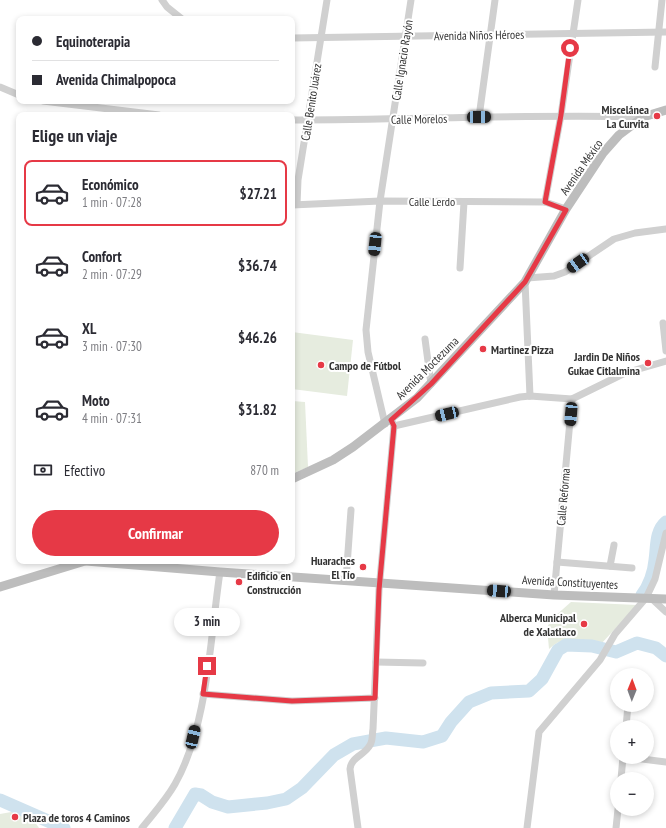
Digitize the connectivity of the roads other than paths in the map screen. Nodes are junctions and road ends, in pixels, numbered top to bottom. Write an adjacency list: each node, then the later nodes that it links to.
1 (162, 0): 7 (street)
2 (327, 0): 14 (street, Calle Benito Juárez)
3 (411, 0): 12 (street, Calle Ignacio Rayón)
4 (495, 0): 11 (street)
5 (578, 0): 10 (street)
6 (662, 0): 8 (street)
7 (178, 16)
8 (658, 32): 9 (street, Avenida Niños Héroes); 10 (street, Avenida Niños Héroes); 15 (street)
9 (666, 32)
10 (572, 34): 11 (street, Avenida Niños Héroes); 21 (street)
11 (491, 35): 12 (street, Avenida Niños Héroes); 22 (street)
12 (405, 37): 14 (street, Avenida Niños Héroes); 24 (street, Calle Ignacio Rayón)
13 (295, 38): 14 (street, Avenida Niños Héroes)
14 (320, 38): 26 (street, Calle Benito Juárez)
15 (655, 67)
16 (0, 87): 17 (street)
17 (16, 95)
18 (66, 104): 20 (street)
19 (666, 110): 23 (main road, Avenida México)
20 (127, 112)
21 (561, 115): 22 (street, Calle Morelos); 23 (street, Calle Morelos); 30 (street)
22 (479, 117): 24 (street, Calle Morelos)
23 (643, 117): 32 (main road, Avenida México)
24 (393, 119): 26 (street, Calle Morelos); 28 (street, Calle Ignacio Rayón)
25 (295, 120): 26 (street, Calle Morelos)
26 (308, 120): 27 (street, Calle Benito Juárez)
27 (295, 198)
28 (380, 201): 29 (street, Calle Lerdo); 31 (street, Calle Lerdo); 43 (street, Calle Ignacio Rayón)
29 (464, 202): 30 (street, Calle Lerdo); 34 (street)
30 (545, 202): 32 (street, Calle Lerdo)
31 (295, 204)
32 (566, 210): 35 (main road, Avenida México)
33 (666, 229): 35 (street)
34 (460, 268)
35 (526, 280): 40 (main road, Avenida Moctezuma); 41 (street)
36 (663, 323): 38 (street)
37 (425, 339): 40 (street)
38 (666, 351)
39 (666, 361): 42 (street)
40 (431, 384): 43 (main road, Avenida Moctezuma)
41 (530, 396): 42 (street); 43 (street)
42 (572, 399): 48 (street, Calle Reforma)
43 (390, 423): 44 (main road, Avenida Moctezuma); 55 (street, Calle Ignacio Rayón)
44 (295, 478)
45 (351, 510): 54 (street)
46 (666, 533): 58 (street)
47 (614, 546): 51 (street)
48 (557, 562): 51 (street); 57 (street, Calle Reforma)
49 (76, 564): 56 (main road)
50 (123, 564): 53 (main road, Avenida Constituyentes)
51 (610, 566): 52 (street)
52 (632, 568)
53 (220, 572): 54 (main road, Avenida Constituyentes); 63 (street)
54 (346, 580): 55 (main road, Avenida Constituyentes)
55 (380, 582): 57 (main road, Avenida Constituyentes); 61 (street, Calle Ignacio Rayón)
56 (0, 586)
57 (554, 595): 58 (main road, Avenida Constituyentes)
58 (649, 598): 59 (main road, Avenida Constituyentes); 60 (street); 70 (street)
59 (666, 599)
60 (666, 612)
61 (376, 662): 62 (street); 64 (street, Calle Ignacio Rayón)
62 (423, 663)
63 (203, 694): 64 (street); 68 (street)
64 (375, 698): 69 (street, Calle Ignacio Rayón)
65 (654, 760): 66 (street)
66 (666, 762)
67 (617, 816): 71 (street)
68 (142, 828)
69 (358, 828)
70 (527, 828)
71 (616, 828)

